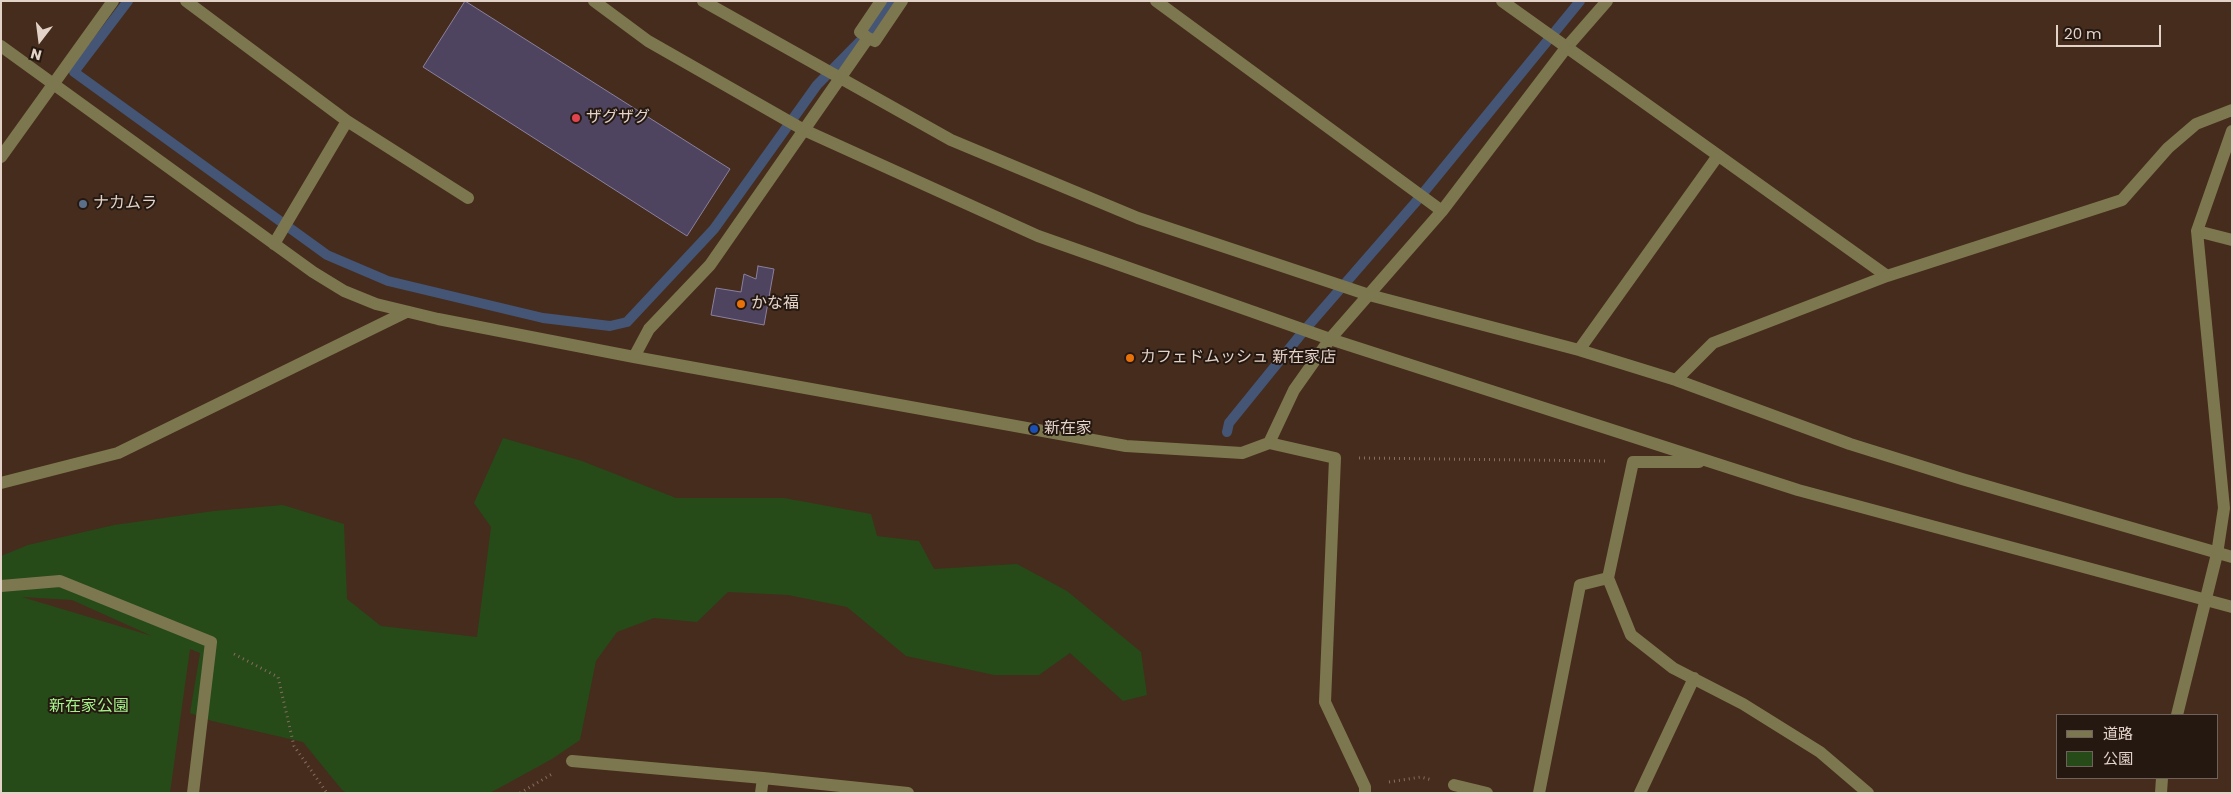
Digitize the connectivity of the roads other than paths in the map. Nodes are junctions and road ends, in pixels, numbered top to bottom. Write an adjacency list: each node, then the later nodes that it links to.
1 (113, 1): 14 (street)
2 (186, 1): 16 (street)
3 (594, 1): 17 (street)
4 (703, 1): 13 (street)
5 (881, 1): 10 (street)
6 (902, 1): 10 (street)
7 (1156, 1): 22 (street)
8 (1502, 1): 11 (street)
9 (1608, 1): 11 (street)
10 (868, 38): 13 (street)
11 (1561, 44): 20 (street); 22 (street)
12 (1, 46): 14 (street)
13 (840, 78): 17 (street); 27 (street)
14 (53, 85): 19 (street); 25 (street)
15 (2232, 110): 26 (street)
16 (347, 121): 21 (street); 25 (street)
17 (804, 130): 29 (street); 31 (street)
18 (2232, 131): 23 (street)
19 (1, 157)
20 (1717, 157): 26 (street); 30 (street)
21 (468, 198)
22 (1442, 211): 27 (street)
23 (2197, 231): 24 (street); 36 (street)
24 (2232, 240)
25 (274, 244): 28 (street)
26 (1880, 271): 32 (street)
27 (1369, 295): 29 (street); 30 (street)
28 (406, 312): 31 (street); 35 (street)
29 (1330, 338): 33 (street); 34 (street)
30 (1579, 350): 32 (street)
31 (634, 357): 33 (street)
32 (1676, 380): 36 (street)
33 (1269, 443): 48 (street)
34 (1712, 462): 38 (street); 40 (street)
35 (1, 483)
36 (2217, 554): 37 (street); 40 (street)
37 (2232, 557)
38 (1608, 578): 42 (street); 53 (street)
39 (1, 586): 49 (street)
40 (2206, 601): 41 (street); 43 (street)
41 (2232, 607)
42 (1694, 678): 54 (street); 55 (street)
43 (2177, 714)
44 (572, 761): 45 (street)
45 (762, 778): 50 (street); 51 (street)
46 (2162, 779): 56 (street)
47 (1454, 785): 52 (street)
48 (1365, 790)
49 (193, 793)
50 (761, 793)
51 (908, 793)
52 (1487, 793)
53 (1539, 793)
54 (1640, 793)
55 (1868, 793)
56 (2161, 793)

